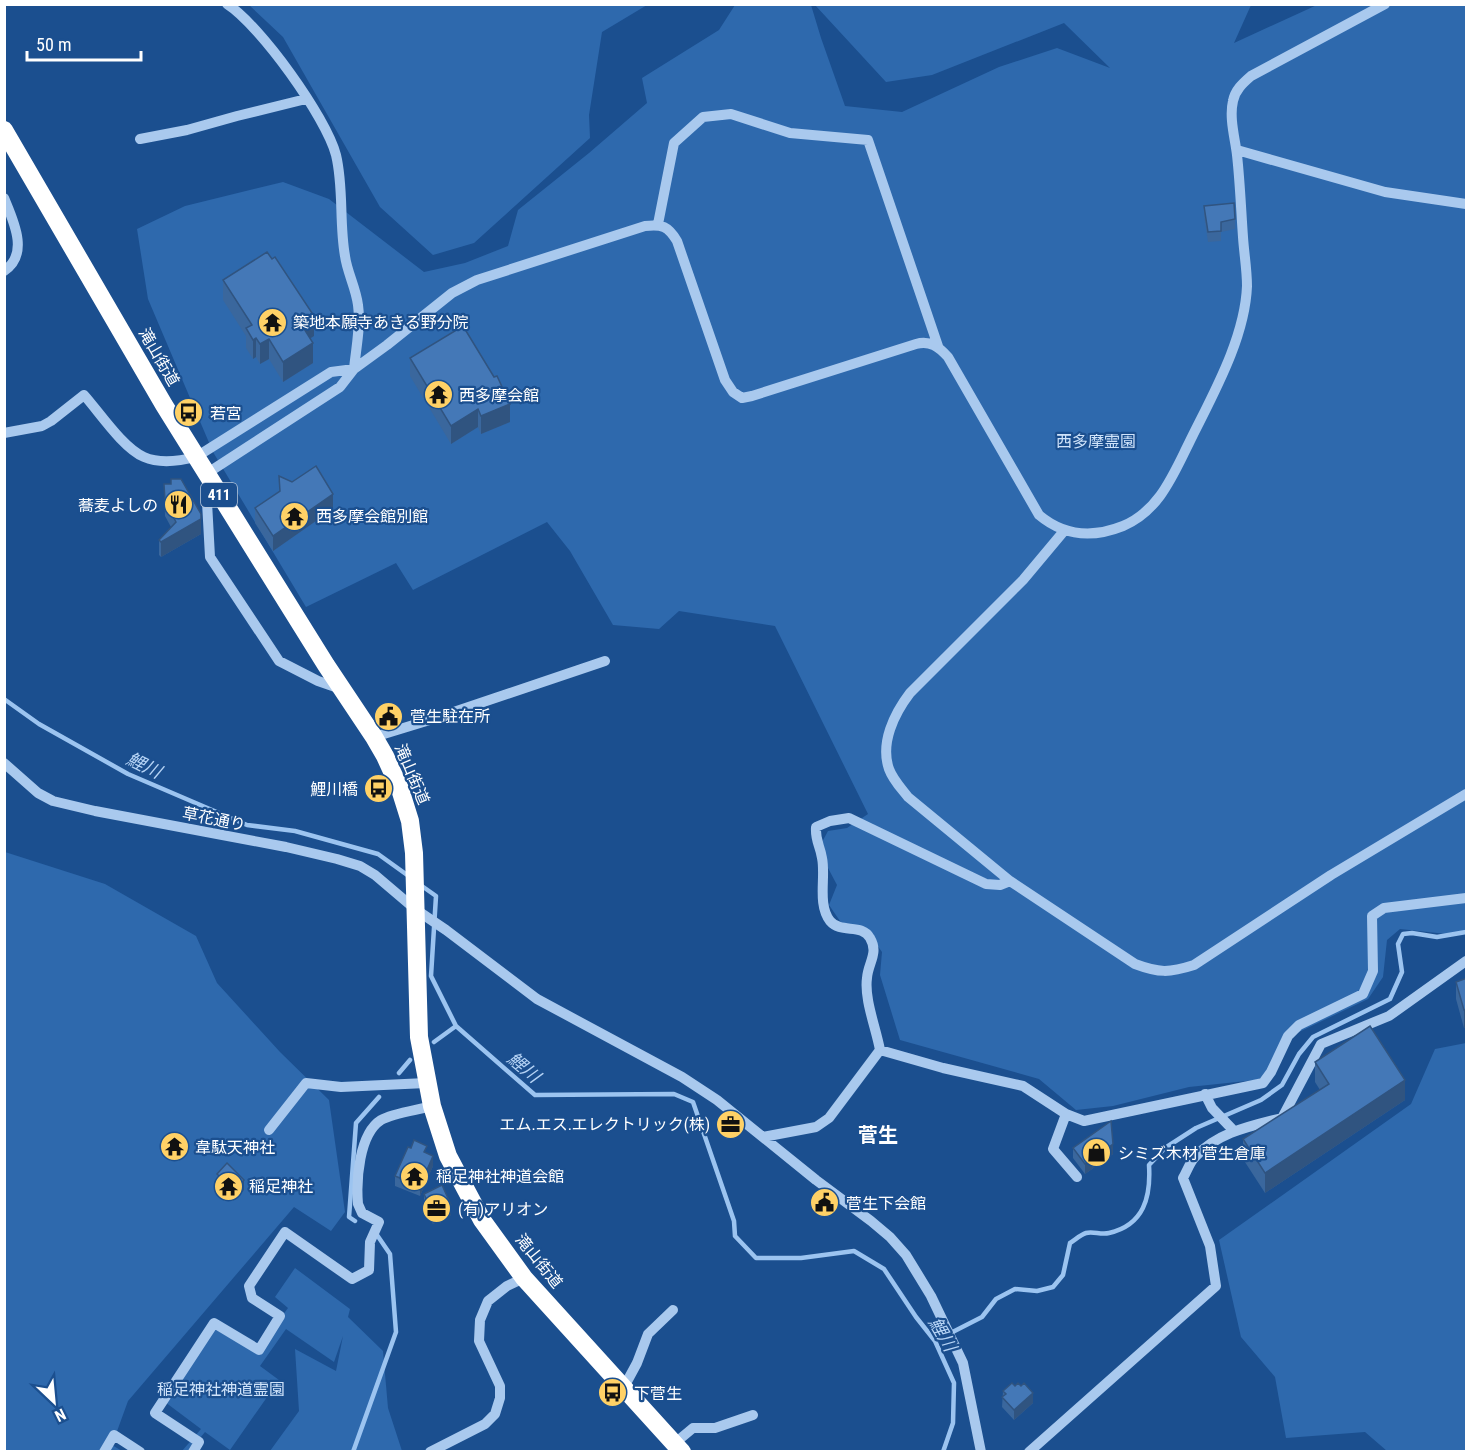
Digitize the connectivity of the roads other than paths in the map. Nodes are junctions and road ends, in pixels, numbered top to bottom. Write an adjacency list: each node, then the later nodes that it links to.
1 (227, 4): 3 (street)
2 (1385, 4): 6 (street)
3 (306, 99): 5 (street); 12 (street)
4 (4, 130): 14 (highway, 滝山街道 / 411)
5 (140, 139)
6 (1237, 150): 8 (street); 16 (street)
7 (4, 198): 10 (street)
8 (1467, 204)
9 (658, 224): 11 (street); 11 (street); 12 (street)
10 (4, 271)
11 (938, 346): 16 (street)
12 (354, 369): 14 (street); 15 (street)
13 (4, 433): 14 (street)
14 (196, 458): 15 (highway, 滝山街道 / 411)
15 (208, 477): 18 (highway, 滝山街道 / 411); 18 (street)
16 (1064, 531): 22 (street)
17 (604, 661): 19 (street)
18 (342, 689): 19 (highway, 滝山街道 / 411)
19 (374, 737): 24 (highway, 滝山街道 / 411)
20 (4, 763): 24 (street, 草花通り)
21 (1467, 794): 22 (street)
22 (1010, 881): 26 (street)
23 (1467, 898): 28 (street)
24 (419, 908): 27 (highway, 滝山街道 / 411); 33 (street, 草花通り)
25 (1467, 961): 32 (street)
26 (880, 1050): 30 (street); 33 (street)
27 (426, 1083): 29 (highway, 滝山街道 / 411); 31 (street)
28 (1205, 1094): 30 (street); 32 (street)
29 (432, 1106): 35 (highway, 滝山街道 / 411); 42 (street)
30 (1066, 1114): 34 (street)
31 (269, 1130)
32 (1234, 1130): 45 (street)
33 (764, 1137): 44 (street, 草花通り)
34 (1077, 1177)
35 (524, 1278): 37 (highway, 滝山街道 / 411); 43 (street)
36 (673, 1310): 37 (street)
37 (624, 1387): 39 (highway, 滝山街道 / 411)
38 (753, 1415): 39 (street)
39 (679, 1447)
40 (104, 1452): 41 (street)
41 (140, 1452)
42 (193, 1452)
43 (430, 1452)
44 (981, 1452)
45 (1029, 1452)

